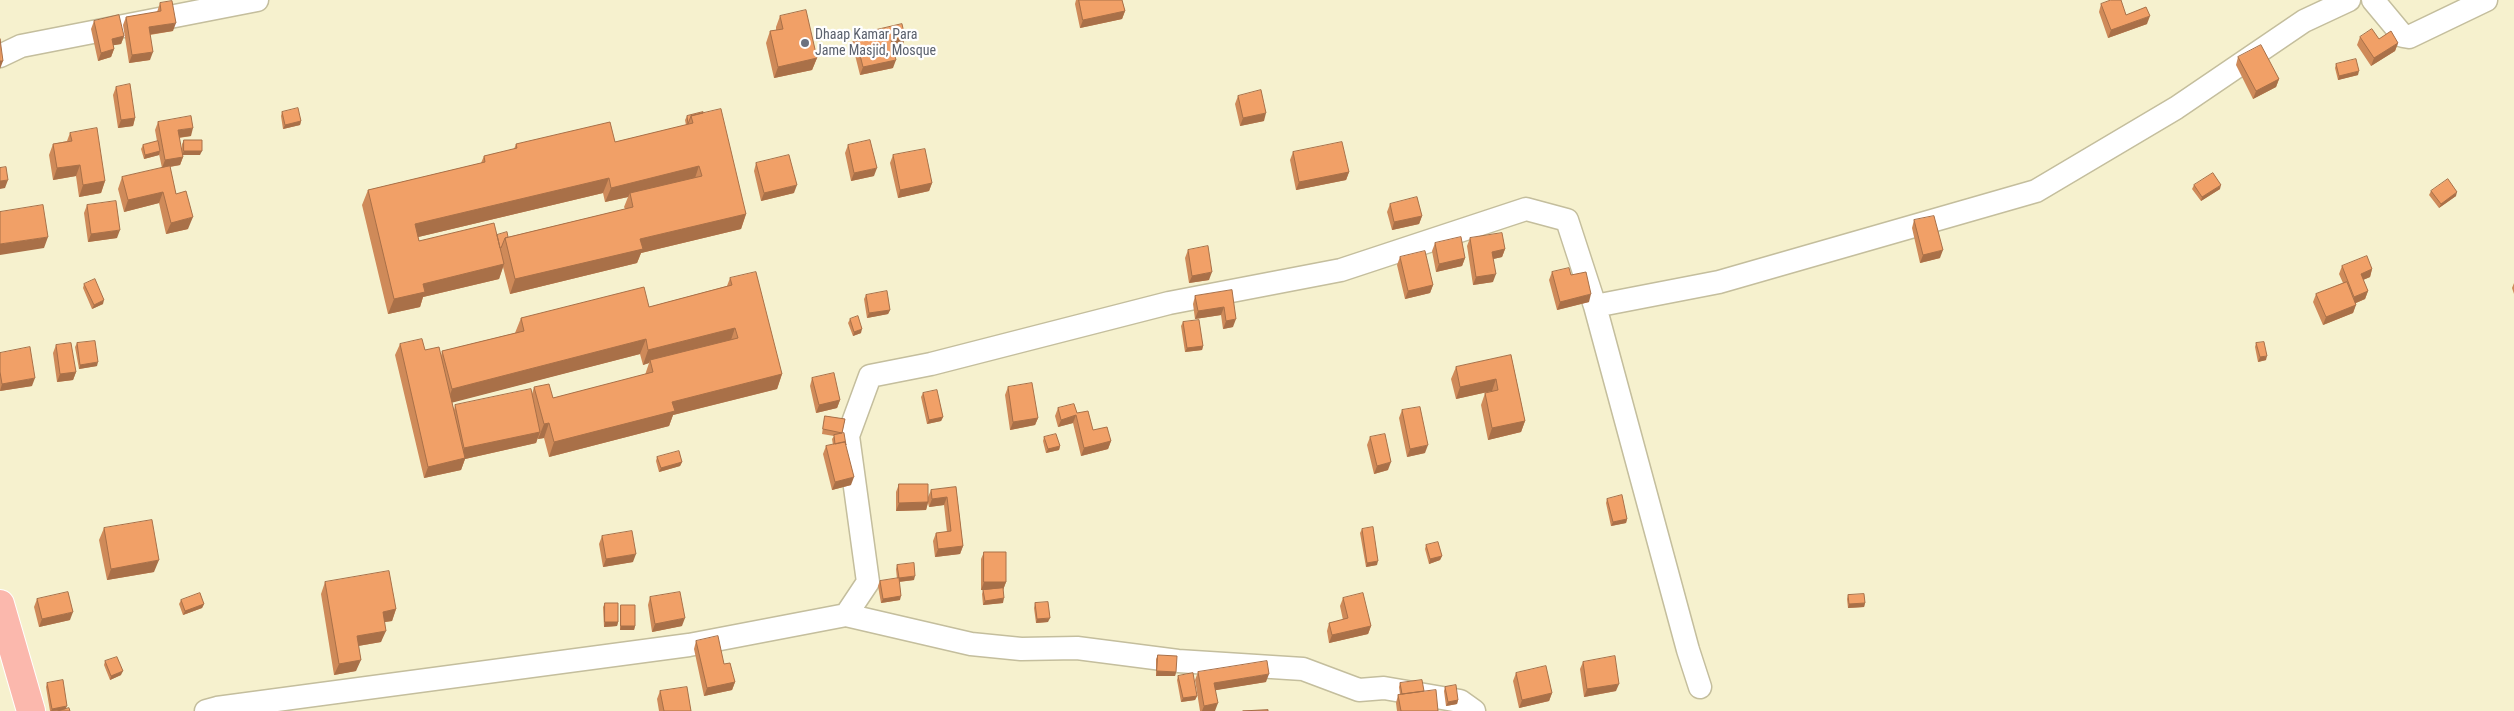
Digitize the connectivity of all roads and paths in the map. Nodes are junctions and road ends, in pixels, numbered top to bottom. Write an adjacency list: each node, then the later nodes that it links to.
1 (257, 0): 5 (street)
2 (2349, 0): 6 (street)
3 (2373, 0): 4 (street)
4 (2486, 0)
5 (0, 56)
6 (1595, 306): 8 (street); 9 (street)
7 (0, 604): 10 (main road)
8 (846, 615): 11 (street); 12 (street)
9 (1700, 687)
10 (31, 711)
11 (206, 711)
12 (1474, 711)

